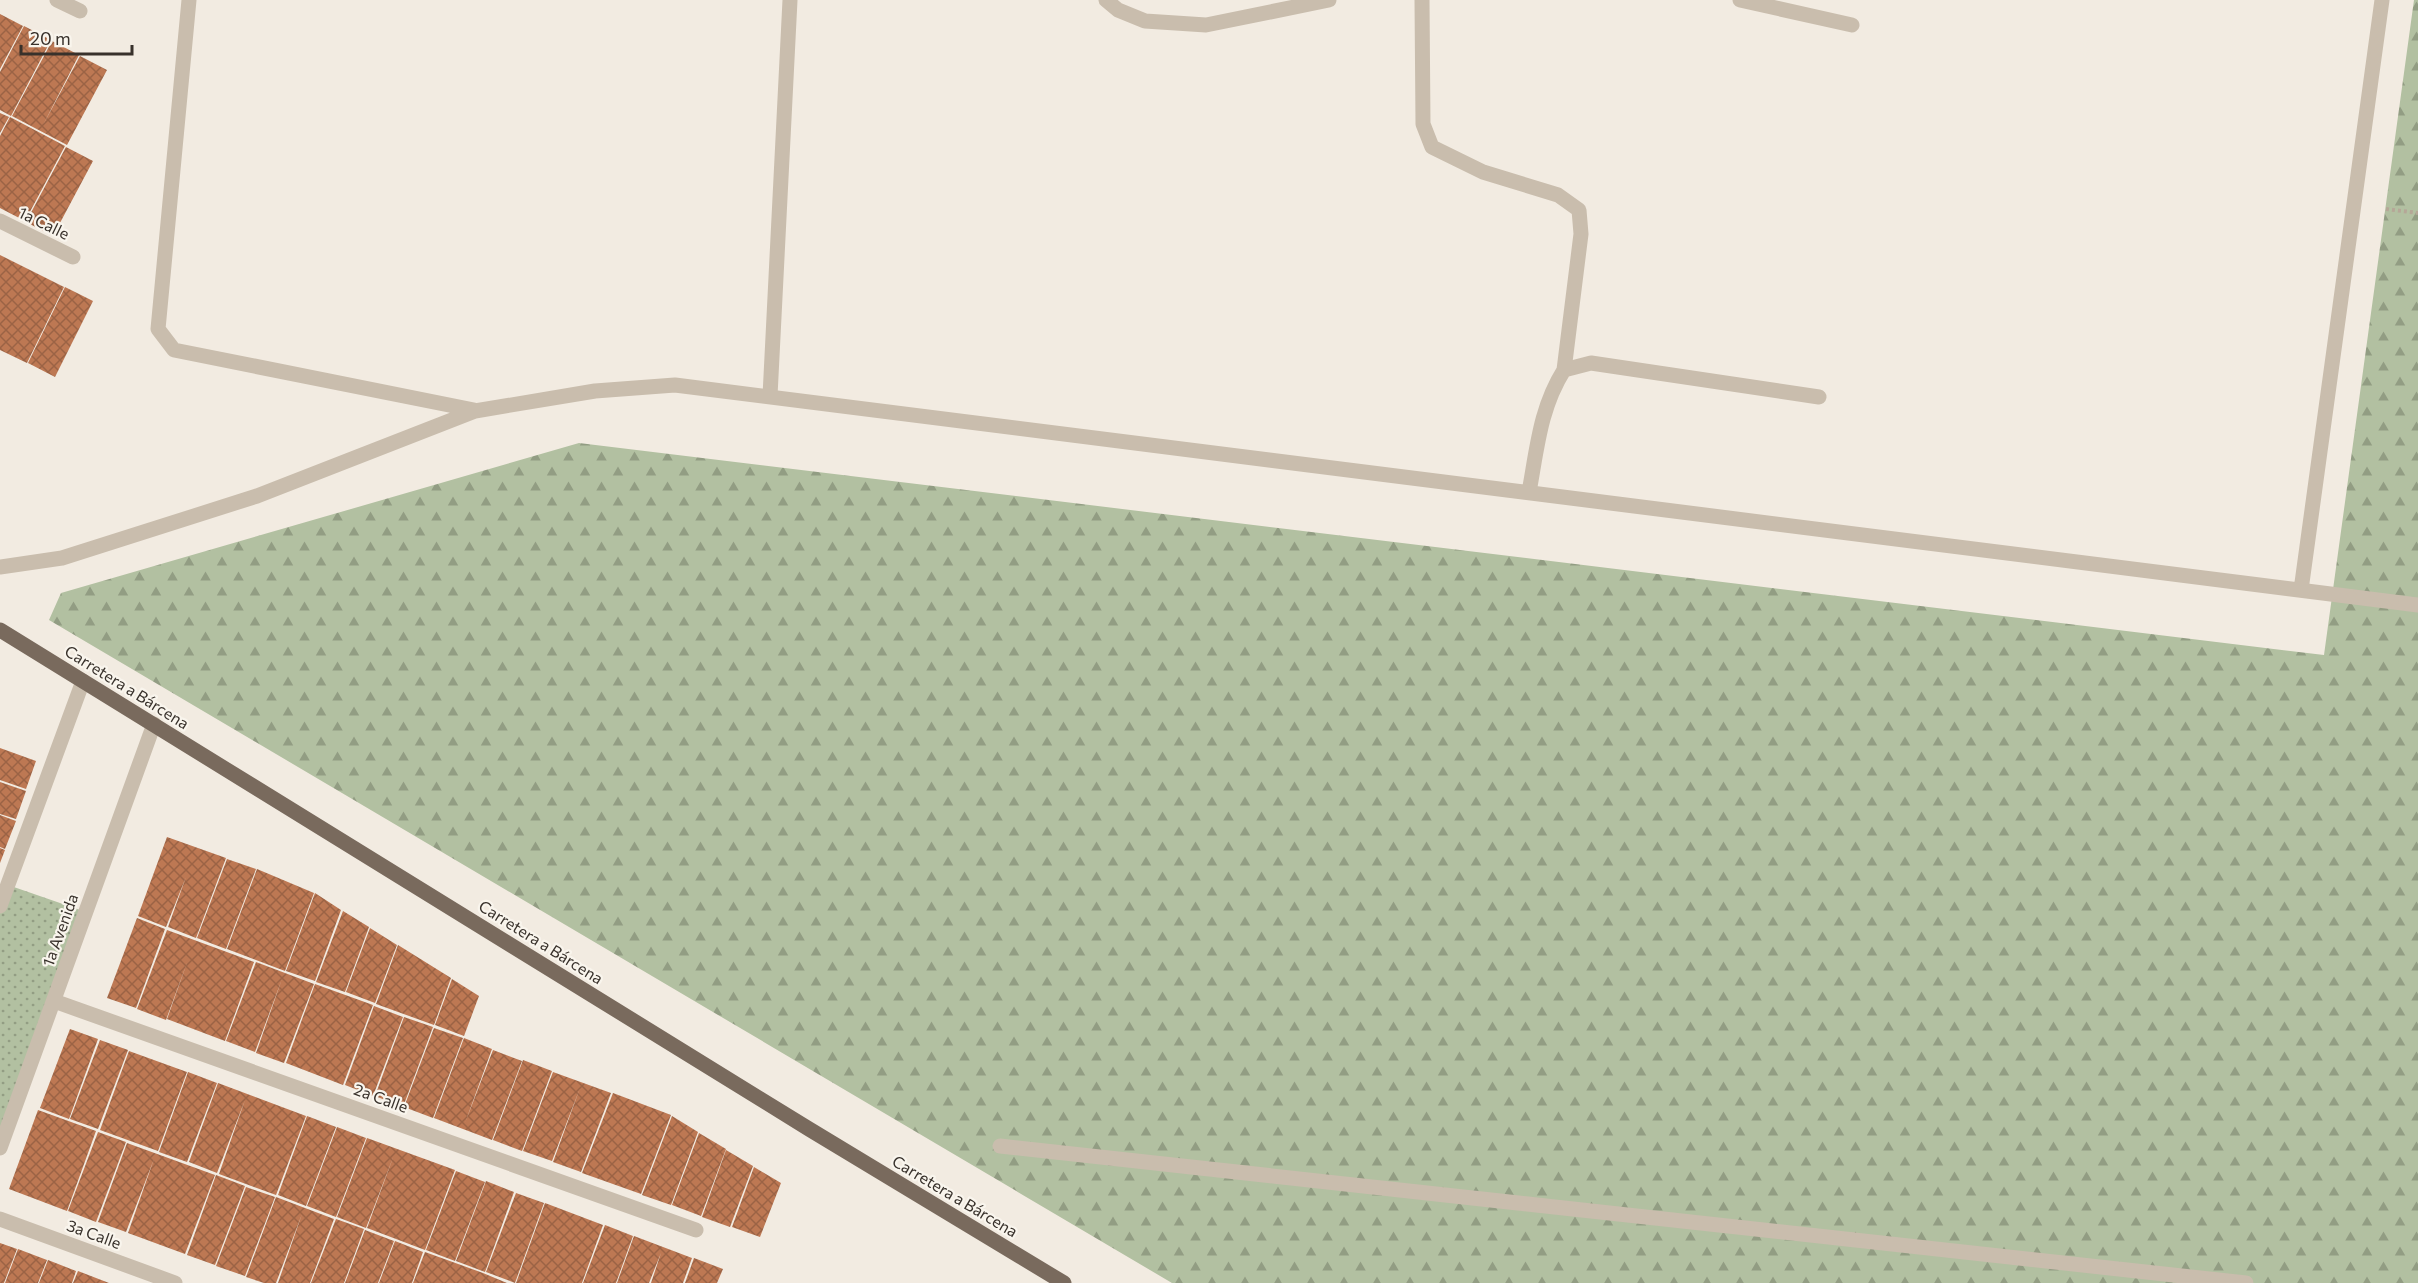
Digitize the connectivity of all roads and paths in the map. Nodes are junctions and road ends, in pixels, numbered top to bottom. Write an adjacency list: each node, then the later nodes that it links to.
1 (57, 0): 9 (street)
2 (189, 0): 18 (street)
3 (790, 0): 16 (street)
4 (1106, 0): 5 (street)
5 (1329, 0)
6 (1422, 0): 15 (street)
7 (1740, 0): 10 (street)
8 (2382, 0): 21 (street)
9 (80, 11)
10 (1852, 25)
11 (2386, 209): 12 (path)
12 (2418, 213)
13 (0, 221): 14 (street, 1a Calle)
14 (73, 257)
15 (1563, 370): 17 (street); 19 (street)
16 (770, 396): 18 (street); 19 (street)
17 (1819, 397)
18 (475, 411): 20 (street)
19 (1529, 492): 21 (street)
20 (0, 567)
21 (2301, 590): 22 (street)
22 (2418, 604)
23 (0, 630): 24 (main road, Carretera a Bárcena)
24 (83, 681): 25 (main road, Carretera a Bárcena); 26 (street)
25 (154, 724): 27 (street, 1a Avenida); 33 (main road, Carretera a Bárcena)
26 (0, 906)
27 (54, 1001): 29 (street, 1a Avenida); 31 (street, 2a Calle)
28 (1000, 1146): 34 (street)
29 (0, 1148)
30 (0, 1219): 32 (street, 3a Calle)
31 (696, 1230)
32 (175, 1283)
33 (1064, 1283)
34 (2246, 1283)

